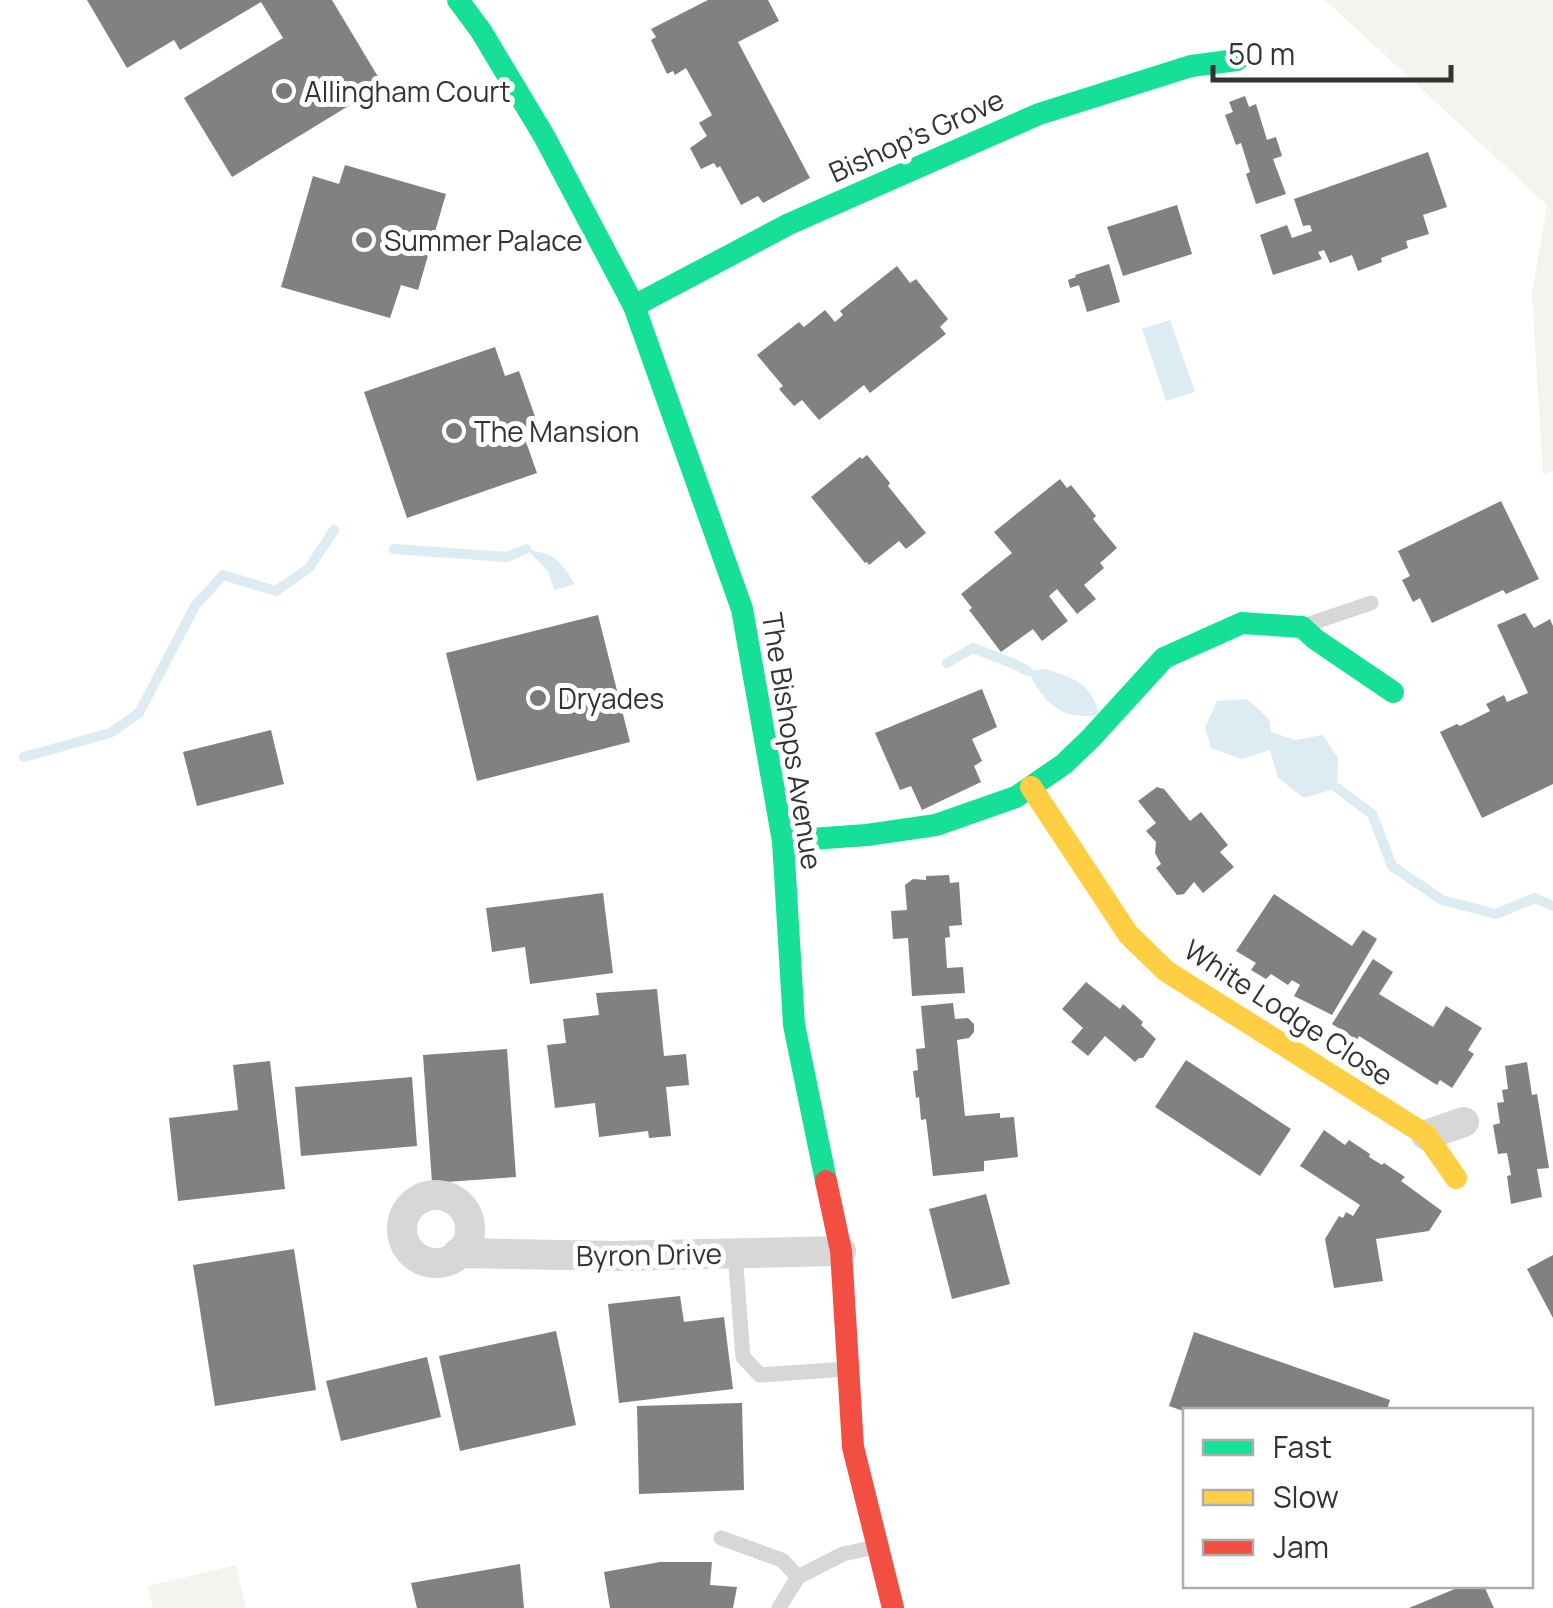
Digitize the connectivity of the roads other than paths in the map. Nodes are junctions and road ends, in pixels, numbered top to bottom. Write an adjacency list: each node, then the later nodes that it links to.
1 (458, 0): 3 (street, The Bishops Avenue)
2 (1238, 60): 3 (street, Bishop's Grove)
3 (634, 306): 8 (street, The Bishops Avenue)
4 (1371, 603): 5 (lane)
5 (1302, 626): 6 (street); 7 (street)
6 (1394, 692)
7 (1030, 786): 8 (street); 10 (street, White Lodge Close)
8 (783, 841): 12 (street, The Bishops Avenue)
9 (1464, 1122): 10 (street)
10 (1426, 1135): 11 (street, White Lodge Close)
11 (1456, 1178)
12 (841, 1251): 14 (street, Byron Drive); 15 (street, The Bishops Avenue)
13 (458, 1253): 14 (street, Byron Drive)
14 (735, 1253): 15 (lane)
15 (848, 1369): 17 (street, The Bishops Avenue)
16 (721, 1538): 18 (lane)
17 (878, 1546): 18 (lane); 20 (street, The Bishops Avenue)
18 (798, 1577): 19 (lane)
19 (779, 1608)
20 (893, 1608)

